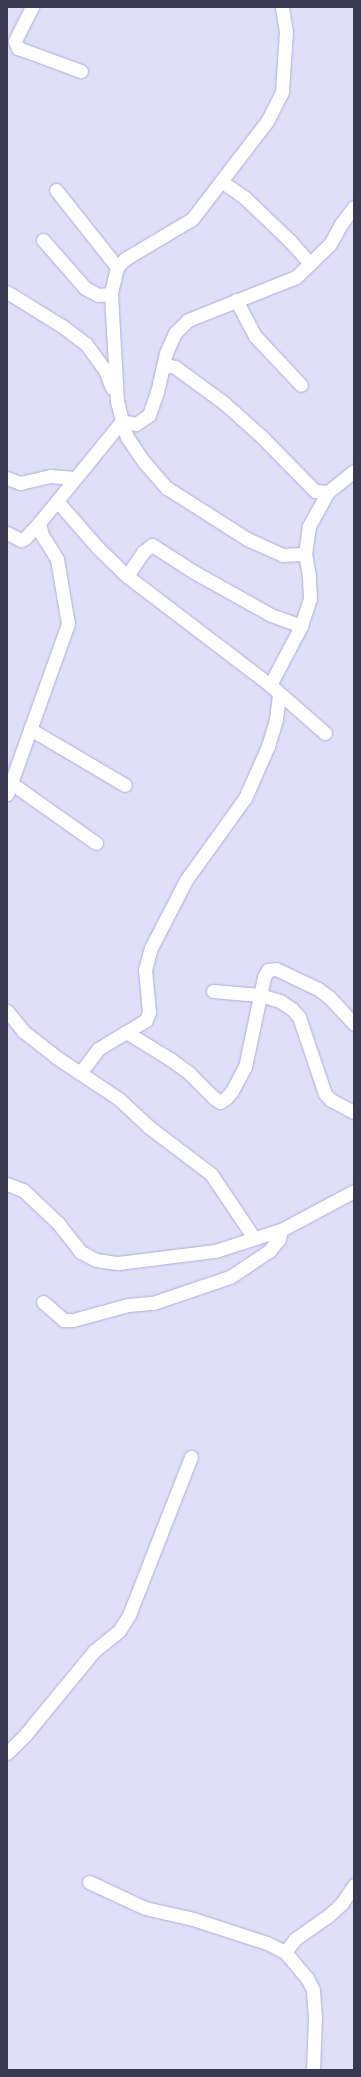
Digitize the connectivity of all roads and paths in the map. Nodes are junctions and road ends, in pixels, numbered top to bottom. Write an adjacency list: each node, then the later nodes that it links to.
1 (32, 7): 3 (street)
2 (282, 7): 5 (street)
3 (11, 41): 4 (street)
4 (81, 71)
5 (221, 181): 9 (street); 10 (street)
6 (56, 190): 10 (street)
7 (354, 207): 9 (street)
8 (43, 240): 12 (street)
9 (310, 263): 13 (street)
10 (117, 267): 12 (street)
11 (7, 292): 16 (street)
12 (112, 294): 16 (street)
13 (236, 300): 14 (street); 15 (street)
14 (164, 365): 17 (street); 21 (street)
15 (302, 385)
16 (117, 401): 17 (street)
17 (122, 421): 20 (street); 25 (street)
18 (354, 471): 21 (street)
19 (7, 478): 20 (street)
20 (74, 478): 22 (street)
21 (328, 492): 25 (street)
22 (57, 501): 23 (street); 26 (street)
23 (39, 523): 24 (street); 29 (street)
24 (7, 534)
25 (305, 554): 27 (street)
26 (127, 576): 27 (street); 28 (street)
27 (301, 626): 28 (street)
28 (275, 690): 30 (street); 38 (street)
29 (30, 729): 31 (street); 32 (street)
30 (325, 733)
31 (125, 785)
32 (9, 788): 33 (street)
33 (96, 843)
34 (213, 991): 35 (street)
35 (260, 995): 37 (street); 38 (street); 40 (street)
36 (7, 1011): 39 (street)
37 (354, 1024)
38 (126, 1032): 39 (street)
39 (80, 1073): 44 (street)
40 (354, 1112)
41 (7, 1184): 44 (street)
42 (354, 1191): 43 (street)
43 (281, 1230): 44 (street); 45 (street)
44 (254, 1238)
45 (43, 1302)
46 (191, 1457): 47 (street)
47 (7, 1753)
48 (89, 1882): 50 (street)
49 (354, 1885): 50 (street)
50 (285, 1952): 51 (street)
51 (313, 2070)

